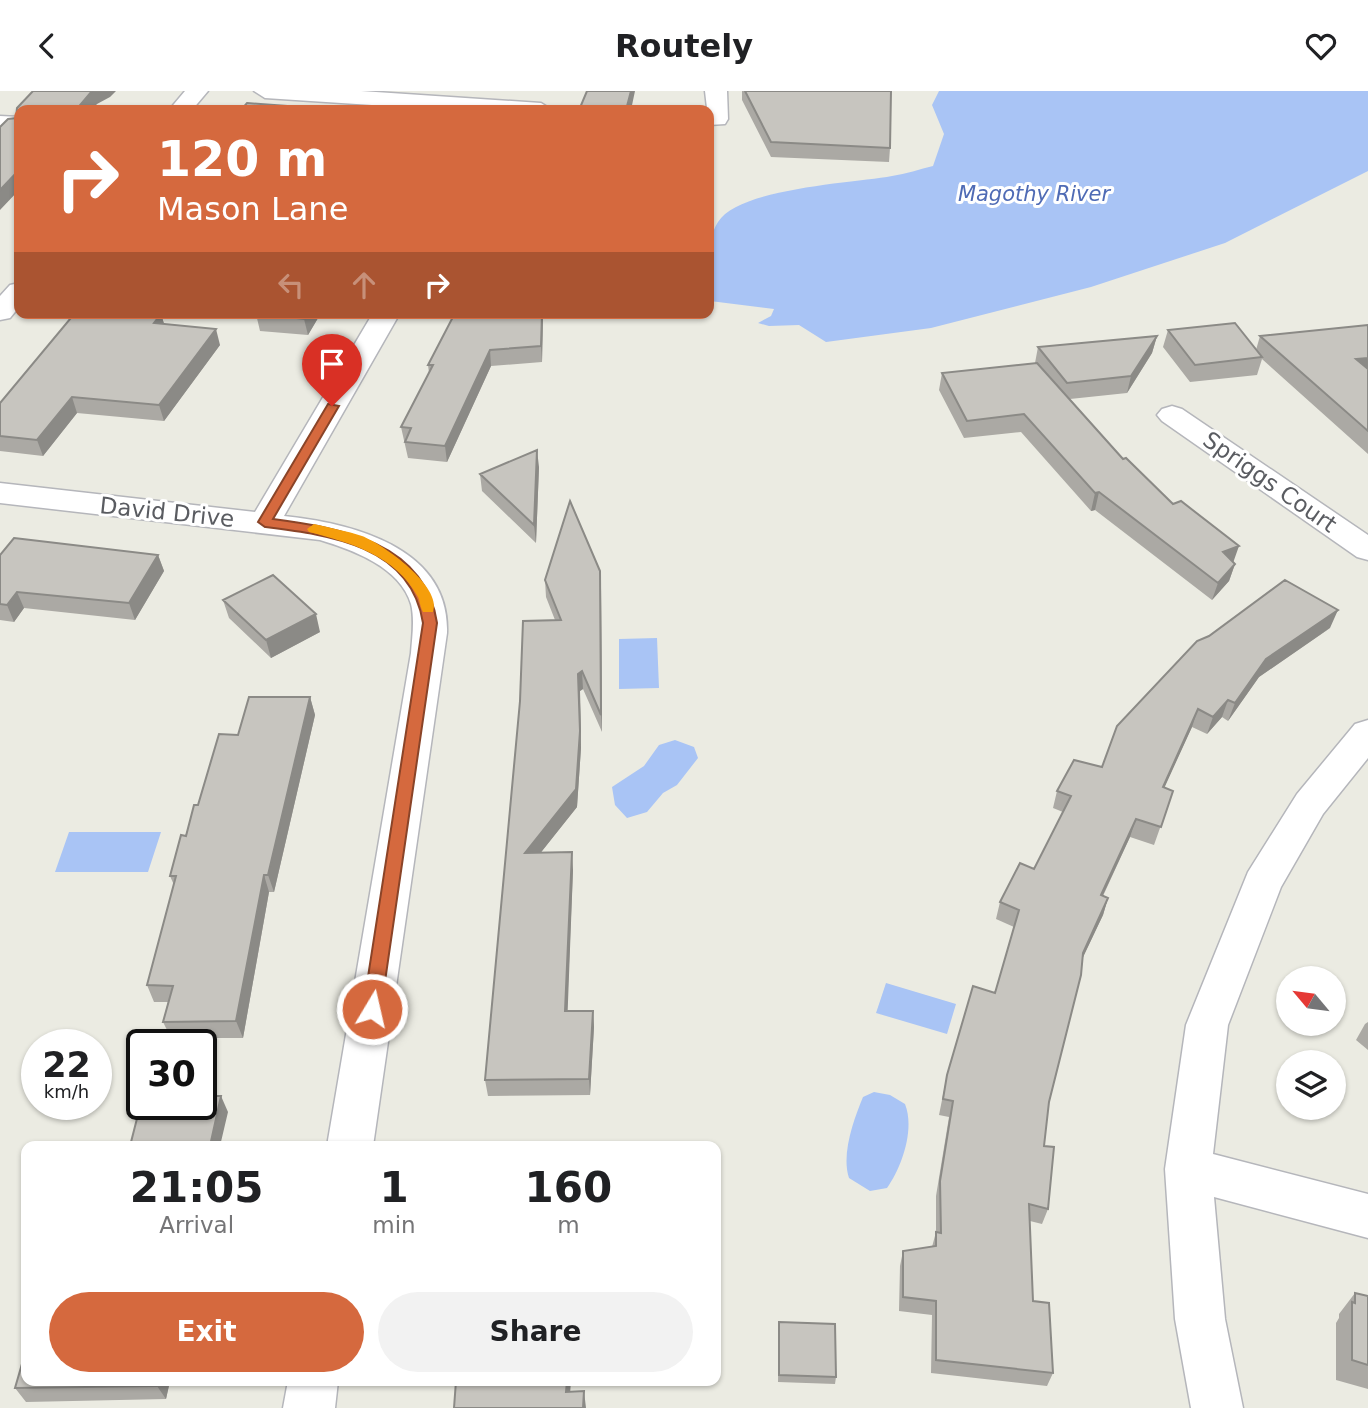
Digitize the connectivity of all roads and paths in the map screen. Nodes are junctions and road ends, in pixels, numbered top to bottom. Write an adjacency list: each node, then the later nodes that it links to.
1 (197, 91): 4 (street)
2 (265, 91): 5 (street)
3 (716, 91): 6 (street)
4 (184, 105)
5 (449, 105)
6 (714, 109)
7 (14, 297): 8 (street)
8 (0, 313)
9 (383, 319): 12 (street)
10 (1172, 415): 13 (street, Spriggs Court)
11 (0, 493): 12 (street, David Drive)
12 (265, 522): 15 (street, David Drive)
13 (1368, 550)
14 (1368, 733): 16 (street)
15 (351, 1141)
16 (1188, 1169): 17 (street); 20 (street)
17 (1368, 1216)
18 (312, 1386): 19 (street)
19 (309, 1408)
20 (1217, 1408)

